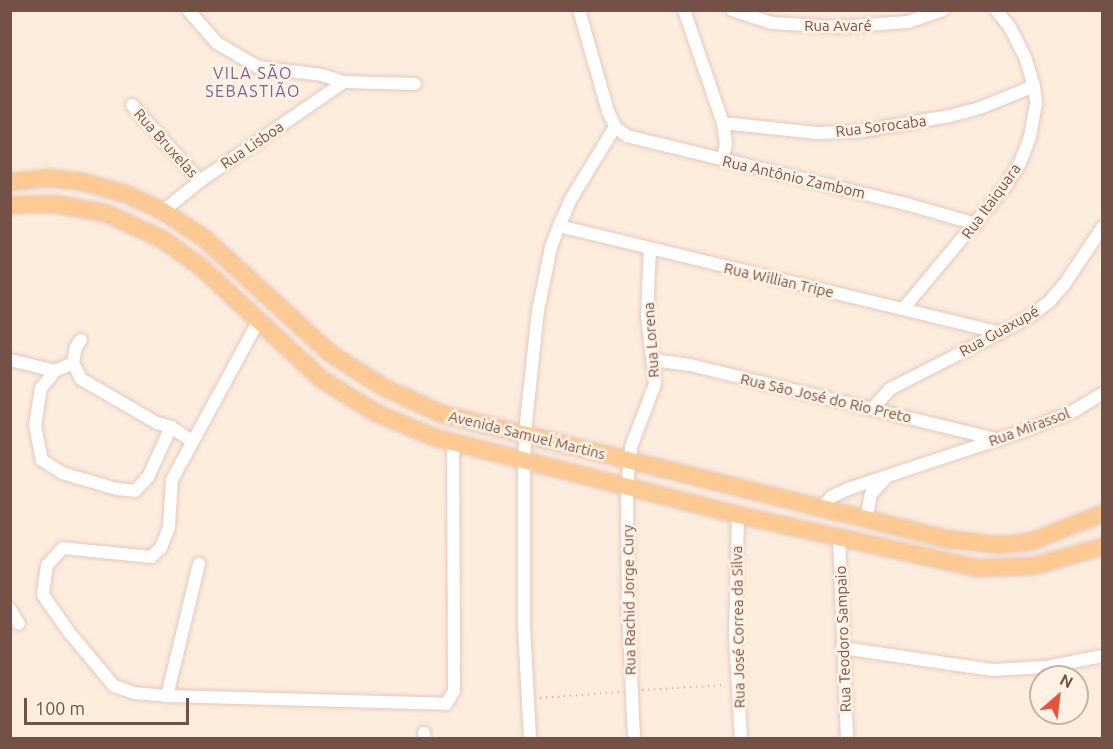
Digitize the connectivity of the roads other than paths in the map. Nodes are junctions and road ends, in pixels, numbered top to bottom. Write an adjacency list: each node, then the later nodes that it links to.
1 (188, 10): 7 (street)
2 (579, 10): 12 (street)
3 (684, 10): 11 (street)
4 (732, 10): 5 (street, Rua Avaré)
5 (943, 10)
6 (996, 10): 9 (street, Rua Itaiquara)
7 (344, 82): 8 (street); 14 (street, Rua Lisboa)
8 (415, 84)
9 (1034, 86): 11 (street, Rua Sorocaba); 20 (street, Rua Itaiquara)
10 (132, 105): 14 (street, Rua Bruxelas)
11 (723, 123): 13 (street)
12 (615, 127): 13 (street, Rua Antônio Zambom); 21 (street)
13 (722, 160): 20 (street, Rua Antônio Zambom)
14 (200, 181): 19 (street, Rua Lisboa)
15 (10, 182): 16 (main road, Avenida Samuel Martins)
16 (104, 187): 18 (main road); 19 (main road, Avenida Samuel Martins)
17 (10, 205): 18 (main road, Avenida Samuel Martins)
18 (78, 208): 25 (main road, Avenida Samuel Martins)
19 (163, 211): 24 (main road, Avenida Samuel Martins)
20 (976, 224): 26 (street, Rua Itaiquara)
21 (559, 226): 23 (street, Rua Willian Tripe); 37 (street)
22 (1102, 228): 28 (street, Rua Guaxupé)
23 (650, 249): 26 (street, Rua Willian Tripe); 31 (street, Rua Lorena)
24 (229, 260): 25 (main road); 37 (main road, Avenida Samuel Martins)
25 (201, 267): 27 (main road, Avenida Samuel Martins)
26 (903, 309): 28 (street, Rua Willian Tripe)
27 (258, 322): 39 (street); 40 (main road, Avenida Samuel Martins)
28 (1000, 333): 35 (street, Rua Guaxupé)
29 (81, 340): 32 (street)
30 (10, 360): 33 (street)
31 (654, 360): 35 (street, Rua São José do Rio Preto); 42 (street, Rua Lorena)
32 (73, 363): 33 (street); 36 (street)
33 (56, 371): 36 (street)
34 (1102, 394): 38 (street, Rua Mirassol)
35 (872, 409): 38 (street, Rua São José do Rio Preto)
36 (171, 427): 39 (street)
37 (525, 432): 41 (street); 42 (main road, Avenida Samuel Martins)
38 (997, 439): 43 (street, Rua Mirassol)
39 (192, 441): 58 (street)
40 (453, 443): 41 (main road, Avenida Samuel Martins); 58 (street)
41 (525, 460): 44 (main road, Avenida Samuel Martins); 59 (street)
42 (629, 461): 44 (street, Rua Rachid Jorge Cury); 45 (main road, Avenida Samuel Martins)
43 (886, 478): 45 (street, Rua Mirassol); 48 (street)
44 (627, 486): 47 (main road, Avenida Samuel Martins); 60 (street, Rua Rachid Jorge Cury)
45 (821, 509): 48 (main road, Avenida Samuel Martins); 49 (main road)
46 (1102, 514): 48 (main road, Avenida Samuel Martins)
47 (738, 515): 49 (main road, Avenida Samuel Martins); 61 (street, Rua José Correa da Silva)
48 (866, 521): 51 (main road)
49 (822, 534): 50 (main road, Avenida Samuel Martins)
50 (840, 539): 51 (main road, Avenida Samuel Martins); 56 (street, Rua Teodoro Sampaio)
51 (861, 544): 52 (main road, Avenida Samuel Martins)
52 (1102, 547)
53 (200, 564): 58 (street)
54 (10, 609): 55 (street)
55 (19, 624)
56 (842, 648): 57 (street); 62 (street, Rua Teodoro Sampaio)
57 (1102, 656)
58 (167, 696)
59 (530, 738)
60 (634, 738)
61 (741, 738)
62 (847, 738)

